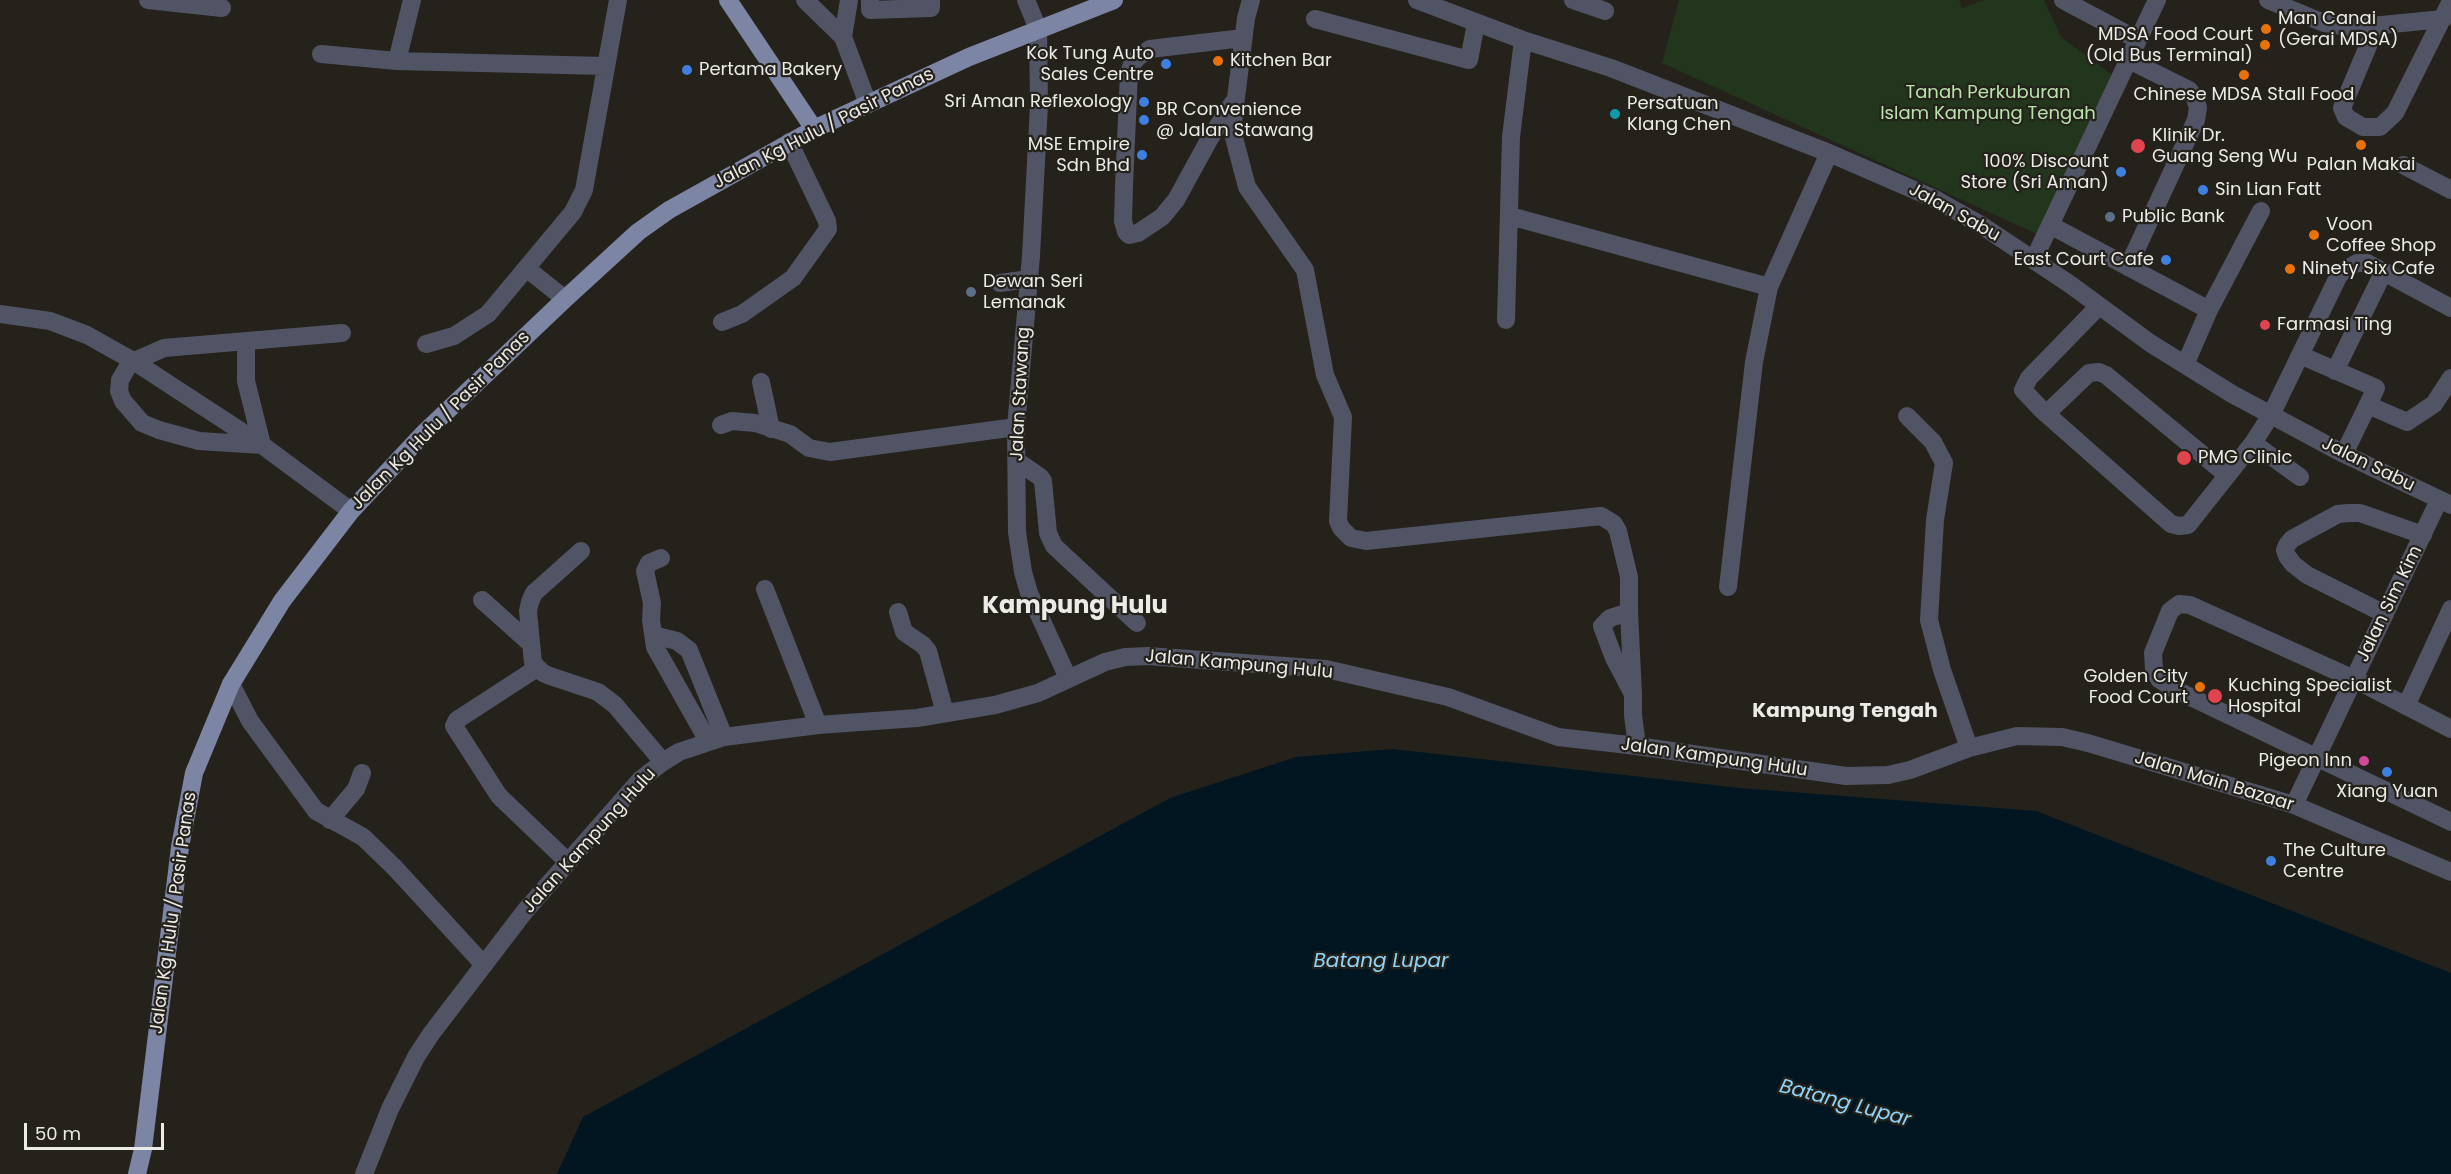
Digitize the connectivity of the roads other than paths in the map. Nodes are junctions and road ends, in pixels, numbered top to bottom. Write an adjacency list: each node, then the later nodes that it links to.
1 (148, 0): 18 (street)
2 (412, 0): 31 (street)
3 (618, 0): 32 (street)
4 (728, 0): 35 (main road)
5 (805, 0): 25 (street)
6 (849, 0): 25 (street)
7 (870, 0): 8 (street)
8 (931, 0)
9 (1026, 0): 24 (street)
10 (1114, 0): 24 (main road, Jalan Kg Hulu / Pasir Panas)
11 (1251, 0): 26 (street)
12 (1573, 0): 19 (street)
13 (2063, 0): 28 (street)
14 (2157, 0): 28 (street)
15 (2268, 0): 23 (street)
16 (1425, 1): 22 (street, Jalan Sabu)
17 (2451, 1): 21 (street)
18 (222, 8)
19 (1605, 12)
20 (1315, 19): 22 (street)
21 (2443, 19): 23 (street); 23 (street)
22 (1476, 23): 27 (street, Jalan Sabu)
23 (2376, 27)
24 (1038, 29): 34 (main road, Jalan Kg Hulu / Pasir Panas); 47 (street, Jalan Stawang)
25 (843, 37): 34 (street)
26 (1243, 38): 33 (street); 33 (street)
27 (1523, 40): 37 (street, Jalan Sabu); 41 (street)
28 (2138, 40): 30 (street)
29 (321, 54): 31 (street)
30 (2129, 60): 42 (street); 44 (street)
31 (397, 62): 32 (street)
32 (606, 66): 45 (street)
33 (1234, 101): 89 (street)
34 (868, 104): 35 (main road, Jalan Kg Hulu / Pasir Panas)
35 (814, 129): 36 (main road, Jalan Kg Hulu / Pasir Panas)
36 (789, 142): 50 (main road, Jalan Kg Hulu / Pasir Panas); 56 (street)
37 (1829, 153): 43 (street, Jalan Sabu); 49 (street)
38 (2403, 165): 39 (street)
39 (2451, 190)
40 (2261, 211): 53 (street)
41 (1510, 216): 49 (street); 55 (street)
42 (2050, 225): 43 (street); 44 (street)
43 (2034, 259): 51 (street, Jalan Sabu)
44 (2128, 267): 53 (street)
45 (526, 268): 50 (street); 59 (street)
46 (2384, 271): 52 (street); 60 (street); 63 (street)
47 (1029, 279): 48 (street); 71 (street, Jalan Stawang)
48 (1000, 283)
49 (1769, 287): 84 (street)
50 (565, 299): 80 (main road, Jalan Kg Hulu / Pasir Panas)
51 (2099, 306): 62 (street, Jalan Sabu); 67 (street)
52 (2451, 308)
53 (2209, 310): 62 (street)
54 (0, 314): 61 (street)
55 (1506, 320)
56 (722, 322)
57 (342, 333): 58 (street)
58 (246, 341): 61 (street); 74 (street)
59 (426, 344)
60 (2300, 356): 63 (street); 68 (street)
61 (135, 362): 74 (street); 74 (street)
62 (2185, 365): 68 (street, Jalan Sabu)
63 (2335, 371): 66 (street)
64 (2451, 378): 66 (street)
65 (761, 382): 72 (street)
66 (2368, 405): 75 (street)
67 (2046, 414): 77 (street); 77 (street)
68 (2271, 415): 73 (street); 75 (street, Jalan Sabu)
69 (1907, 416): 105 (street)
70 (721, 425): 72 (street)
71 (1016, 427): 72 (street); 76 (street, Jalan Stawang)
72 (771, 429)
73 (2253, 443): 77 (street); 78 (street)
74 (262, 445): 80 (street)
75 (2344, 454): 79 (street, Jalan Sabu)
76 (1017, 461): 91 (street); 95 (street, Jalan Stawang)
77 (2227, 475)
78 (2300, 477)
79 (2445, 502): 81 (street, Jalan Sim Kim)
80 (351, 511): 97 (main road, Jalan Kg Hulu / Pasir Panas)
81 (2423, 535): 90 (street, Jalan Sim Kim); 90 (street)
82 (581, 551): 93 (street)
83 (662, 558): 92 (street)
84 (1728, 587)
85 (765, 590): 101 (street)
86 (482, 600): 93 (street)
87 (2451, 609): 99 (street)
88 (898, 612): 100 (street)
89 (1629, 612): 98 (street); 98 (street)
90 (2385, 614): 96 (street, Jalan Sim Kim)
91 (1137, 623)
92 (653, 635): 103 (street); 103 (street)
93 (531, 644): 94 (street)
94 (537, 668): 107 (street); 112 (street)
95 (1068, 678): 100 (street, Jalan Kampung Hulu); 104 (street, Jalan Kampung Hulu)
96 (2354, 679): 99 (street); 106 (street, Jalan Sim Kim); 106 (street)
97 (231, 684): 110 (street); 115 (main road, Jalan Kg Hulu / Pasir Panas)
98 (1634, 694): 104 (street)
99 (2406, 706): 102 (street)
100 (945, 714): 101 (street, Jalan Kampung Hulu)
101 (818, 725): 103 (street, Jalan Kampung Hulu)
102 (2451, 729)
103 (716, 739): 107 (street, Jalan Kampung Hulu)
104 (1637, 746): 105 (street, Jalan Kampung Hulu)
105 (1969, 748): 109 (street, Jalan Main Bazaar)
106 (2316, 759): 109 (street, Jalan Sim Kim); 111 (street)
107 (663, 762): 112 (street, Jalan Kampung Hulu)
108 (362, 773): 110 (street)
109 (2294, 805): 113 (street, Jalan Main Bazaar)
110 (330, 820): 114 (street)
111 (2451, 822)
112 (568, 862): 114 (street, Jalan Kampung Hulu)
113 (2451, 872)
114 (484, 965): 116 (street, Jalan Kampung Hulu)
115 (137, 1174)
116 (364, 1174)

